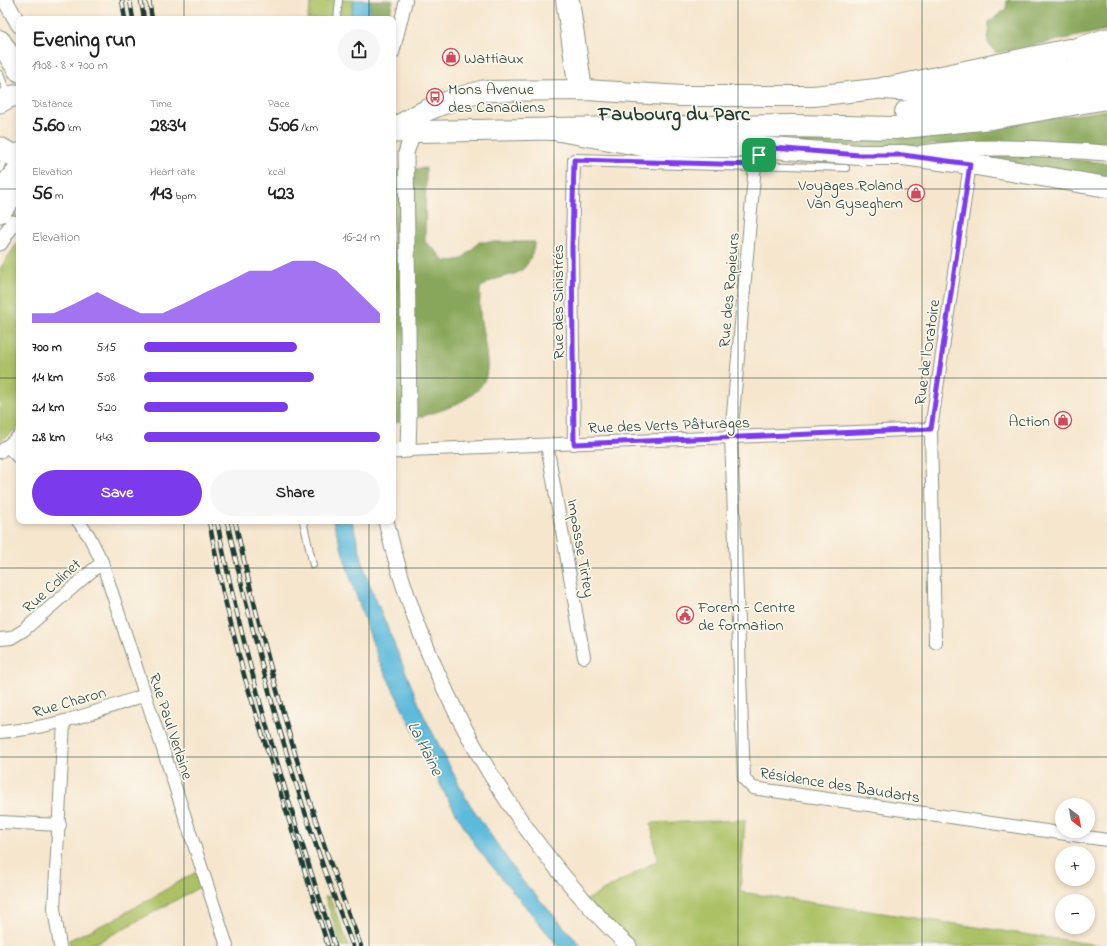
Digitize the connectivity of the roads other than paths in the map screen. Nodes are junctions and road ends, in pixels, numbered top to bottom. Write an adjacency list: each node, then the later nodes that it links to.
1 (5, 0): 7 (street)
2 (339, 0): 6 (lane)
3 (406, 0): 10 (street)
4 (562, 0): 18 (street)
5 (573, 0): 18 (street)
6 (337, 16)
7 (16, 20)
8 (1107, 36): 11 (street)
9 (0, 41): 14 (highway)
10 (396, 41)
11 (1069, 49): 13 (main road); 17 (main road)
12 (0, 56): 16 (highway)
13 (1104, 65): 17 (highway); 22 (highway)
14 (16, 66)
15 (0, 74): 20 (lane)
16 (16, 75)
17 (885, 88): 18 (main road)
18 (581, 90): 19 (main road)
19 (483, 91): 24 (highway)
20 (9, 98)
21 (1107, 98): 22 (highway)
22 (791, 126): 23 (highway)
23 (551, 130): 24 (highway); 27 (highway)
24 (400, 131): 41 (street)
25 (1107, 153): 26 (street)
26 (903, 155): 27 (main road); 28 (main road)
27 (758, 156): 36 (street, Rue des Ropieurs); 38 (street, Rue des Sinistrés)
28 (970, 164): 30 (main road); 35 (street, Rue de l'Oratoire)
29 (16, 172): 31 (highway)
30 (1107, 187)
31 (0, 191)
32 (16, 194): 33 (highway)
33 (6, 218): 34 (street)
34 (0, 243)
35 (931, 429): 36 (street, Rue des Verts Pâturages); 49 (street, Rue de l'Oratoire)
36 (731, 437): 38 (street, Rue des Verts Pâturages); 56 (street, Résidence des Baudarts)
37 (16, 438): 40 (street)
38 (574, 444): 39 (street, Rue des Verts Pâturages)
39 (547, 445): 41 (street, Rue des Verts Pâturages); 50 (street, Impasse Tirtey)
40 (3, 449): 42 (street)
41 (400, 450)
42 (16, 456)
43 (80, 524): 46 (street, Rue Paul Verlaine)
44 (304, 524): 47 (lane)
45 (387, 524): 59 (street)
46 (102, 562): 48 (street, Rue Colinet); 51 (street, Rue Paul Verlaine)
47 (313, 565)
48 (0, 639)
49 (935, 642)
50 (584, 657)
51 (145, 695): 52 (street, Rue Charon); 58 (street, Rue Paul Verlaine)
52 (64, 722): 53 (street, Rue Charon); 55 (street)
53 (0, 732)
54 (0, 822): 55 (street)
55 (60, 825): 57 (street)
56 (1107, 840)
57 (60, 946)
58 (227, 946)
59 (628, 946)

